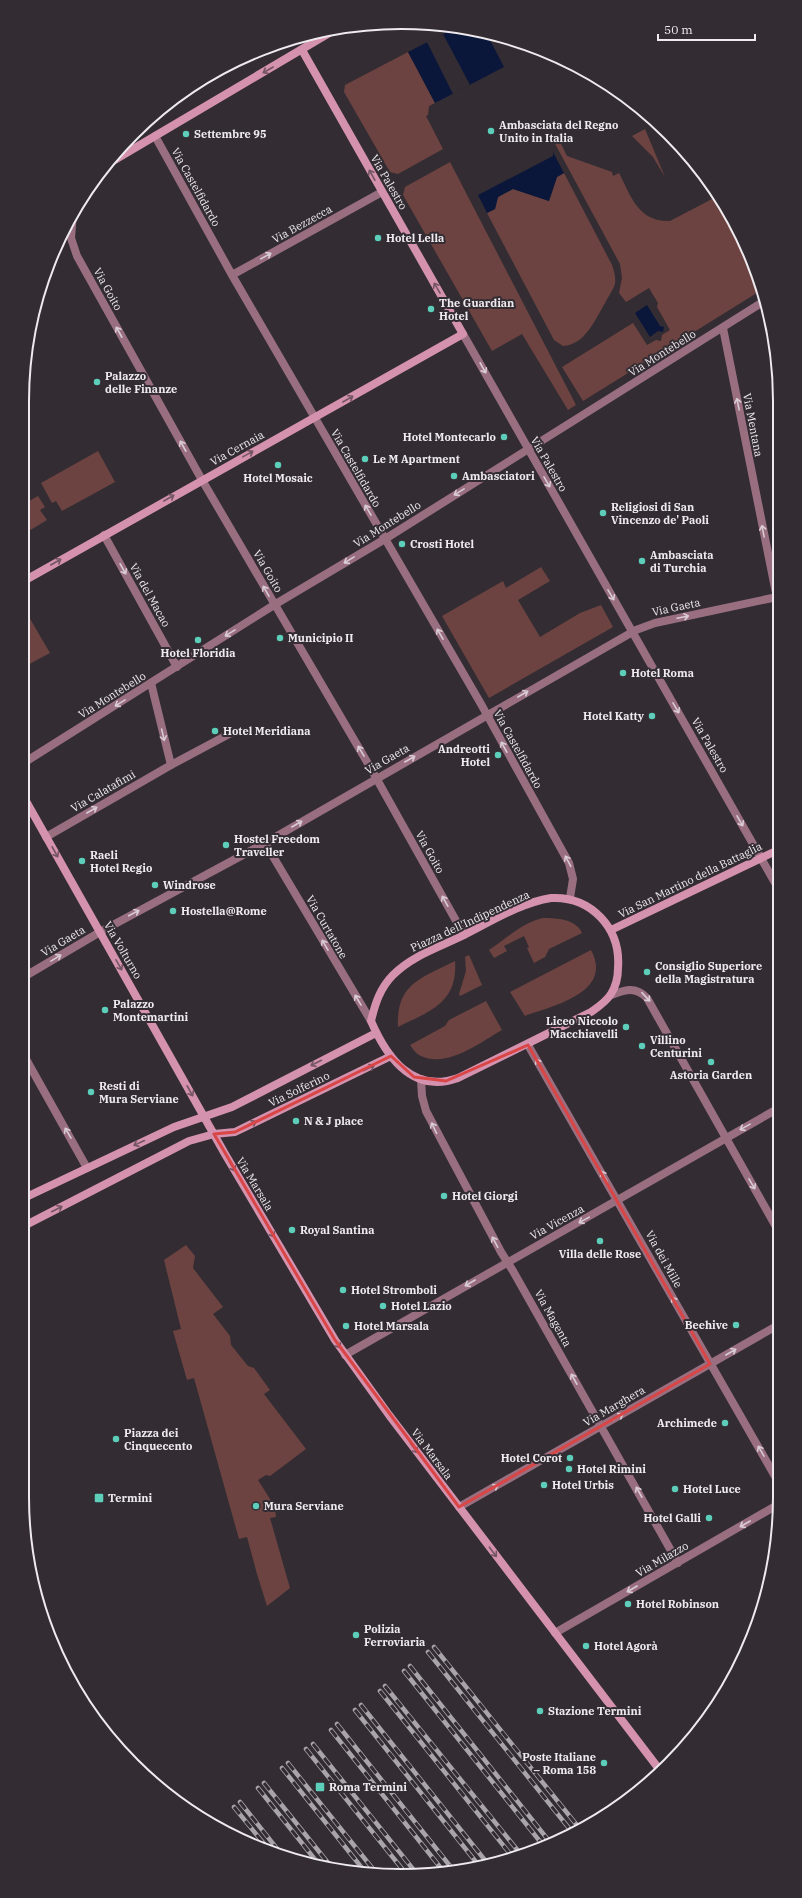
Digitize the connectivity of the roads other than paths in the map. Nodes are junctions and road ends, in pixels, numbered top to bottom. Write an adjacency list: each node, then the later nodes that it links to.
1 (322, 38): 2 (main road)
2 (302, 50): 3 (main road, one-way to 3); 5 (main road, Via Palestro, one-way to 2)
3 (155, 136): 4 (main road); 7 (street, Via Castelfidardo)
4 (121, 156)
5 (382, 192): 7 (street, Via Bezzecca, one-way to 5); 10 (main road, Via Palestro, one-way to 5)
6 (72, 227): 13 (street, Via Goito, one-way to 6)
7 (232, 275): 11 (street, Via Castelfidardo)
8 (760, 304): 9 (street, Via Montebello)
9 (723, 328): 12 (street, Via Montebello); 16 (street, Via Mentana, one-way to 9)
10 (463, 334): 11 (main road, Via Cernaia, one-way to 10); 12 (street, Via Palestro, one-way to 12)
11 (314, 418): 13 (main road, Via Cernaia, one-way to 11); 15 (street, Via Castelfidardo, one-way to 11)
12 (528, 448): 15 (street, Via Montebello, one-way to 15); 20 (street, Via Palestro, one-way to 20)
13 (202, 480): 14 (main road, Via Cernaia, one-way to 13); 19 (street, Via Goito, one-way to 13)
14 (104, 534): 17 (main road, Via Cernaia, one-way to 14); 21 (street, Via del Macao, one-way to 21)
15 (385, 539): 19 (street, Via Montebello, one-way to 19); 23 (street, Via Castelfidardo, one-way to 15)
16 (773, 577)
17 (29, 578)
18 (773, 598): 20 (street, Via Gaeta, one-way to 18)
19 (274, 605): 21 (street, Via Montebello, one-way to 21); 27 (street, Via Goito, one-way to 19)
20 (632, 632): 23 (street, Via Gaeta, one-way to 20); 32 (street, Via Palestro, one-way to 32)
21 (177, 666): 22 (street, Via Montebello)
22 (151, 683): 25 (street, Via Montebello, one-way to 25); 26 (street, one-way to 26)
23 (486, 715): 27 (street, Via Gaeta, one-way to 23); 34 (street, Via Castelfidardo, one-way to 23)
24 (231, 733): 26 (street, Via Calatafimi)
25 (29, 760)
26 (170, 765): 29 (street, Via Calatafimi, one-way to 26)
27 (376, 778): 30 (street, Via Gaeta, one-way to 27); 37 (street, Via Goito, one-way to 27)
28 (29, 807): 29 (main road, Via Volturno)
29 (46, 837): 36 (main road, Via Volturno, one-way to 36)
30 (265, 842): 36 (street, Via Gaeta, one-way to 30); 40 (street, Via Curtatone, one-way to 30)
31 (773, 852): 32 (main road, Via San Martino della Battaglia)
32 (762, 858): 33 (street, Via Palestro); 35 (main road, Via San Martino della Battaglia)
33 (773, 879)
34 (570, 898): 35 (main road, Piazza dell'Indipendenza); 37 (main road, Piazza dell'Indipendenza)
35 (611, 930): 39 (main road, Piazza dell'Indipendenza)
36 (100, 932): 38 (street, Via Gaeta, one-way to 36); 47 (main road, Via Volturno, one-way to 47)
37 (464, 935): 40 (main road, Piazza dell'Indipendenza)
38 (29, 974)
39 (611, 995): 42 (main road); 49 (street, one-way to 49)
40 (371, 1021): 41 (main road)
41 (376, 1034): 43 (main road); 47 (main road, Via Solferino, one-way to 47)
42 (528, 1045): 45 (main road); 52 (street, Via dei Mille, one-way to 42)
43 (391, 1056): 45 (main road); 48 (main road, Via Solferino, one-way to 43)
44 (29, 1064): 50 (street, one-way to 44)
45 (421, 1080): 55 (street, Via Magenta, one-way to 45)
46 (773, 1111): 49 (street, Via Vicenza, one-way to 49)
47 (205, 1116): 48 (main road, Via Volturno); 50 (main road, Via Solferino, one-way to 50)
48 (214, 1134): 54 (main road, Via Solferino, one-way to 48); 57 (main road, Via Marsala, one-way to 57)
49 (725, 1138): 52 (street, Via Vicenza); 53 (street, one-way to 53)
50 (87, 1168): 51 (main road, Via Solferino)
51 (29, 1196)
52 (618, 1200): 55 (street, Via Vicenza, one-way to 55); 58 (street, Via dei Mille, one-way to 52)
53 (773, 1222)
54 (29, 1223)
55 (507, 1262): 57 (street, Via Vicenza, one-way to 57); 59 (street, Via Magenta, one-way to 55)
56 (773, 1328): 58 (street, Via Marghera, one-way to 56)
57 (345, 1355): 61 (main road, Via Marsala, one-way to 61)
58 (710, 1364): 59 (street, Via Marghera, one-way to 58); 60 (street, Via dei Mille, one-way to 58)
59 (601, 1426): 61 (street, Via Marghera, one-way to 59); 63 (street, Via Magenta, one-way to 59)
60 (773, 1473)
61 (459, 1507): 64 (main road, Via Marsala, one-way to 64)
62 (773, 1508): 63 (street, Via Milazzo, one-way to 63)
63 (678, 1563): 64 (street, Via Milazzo, one-way to 64)
64 (555, 1633): 65 (main road, Via Marsala)
65 (657, 1767)

